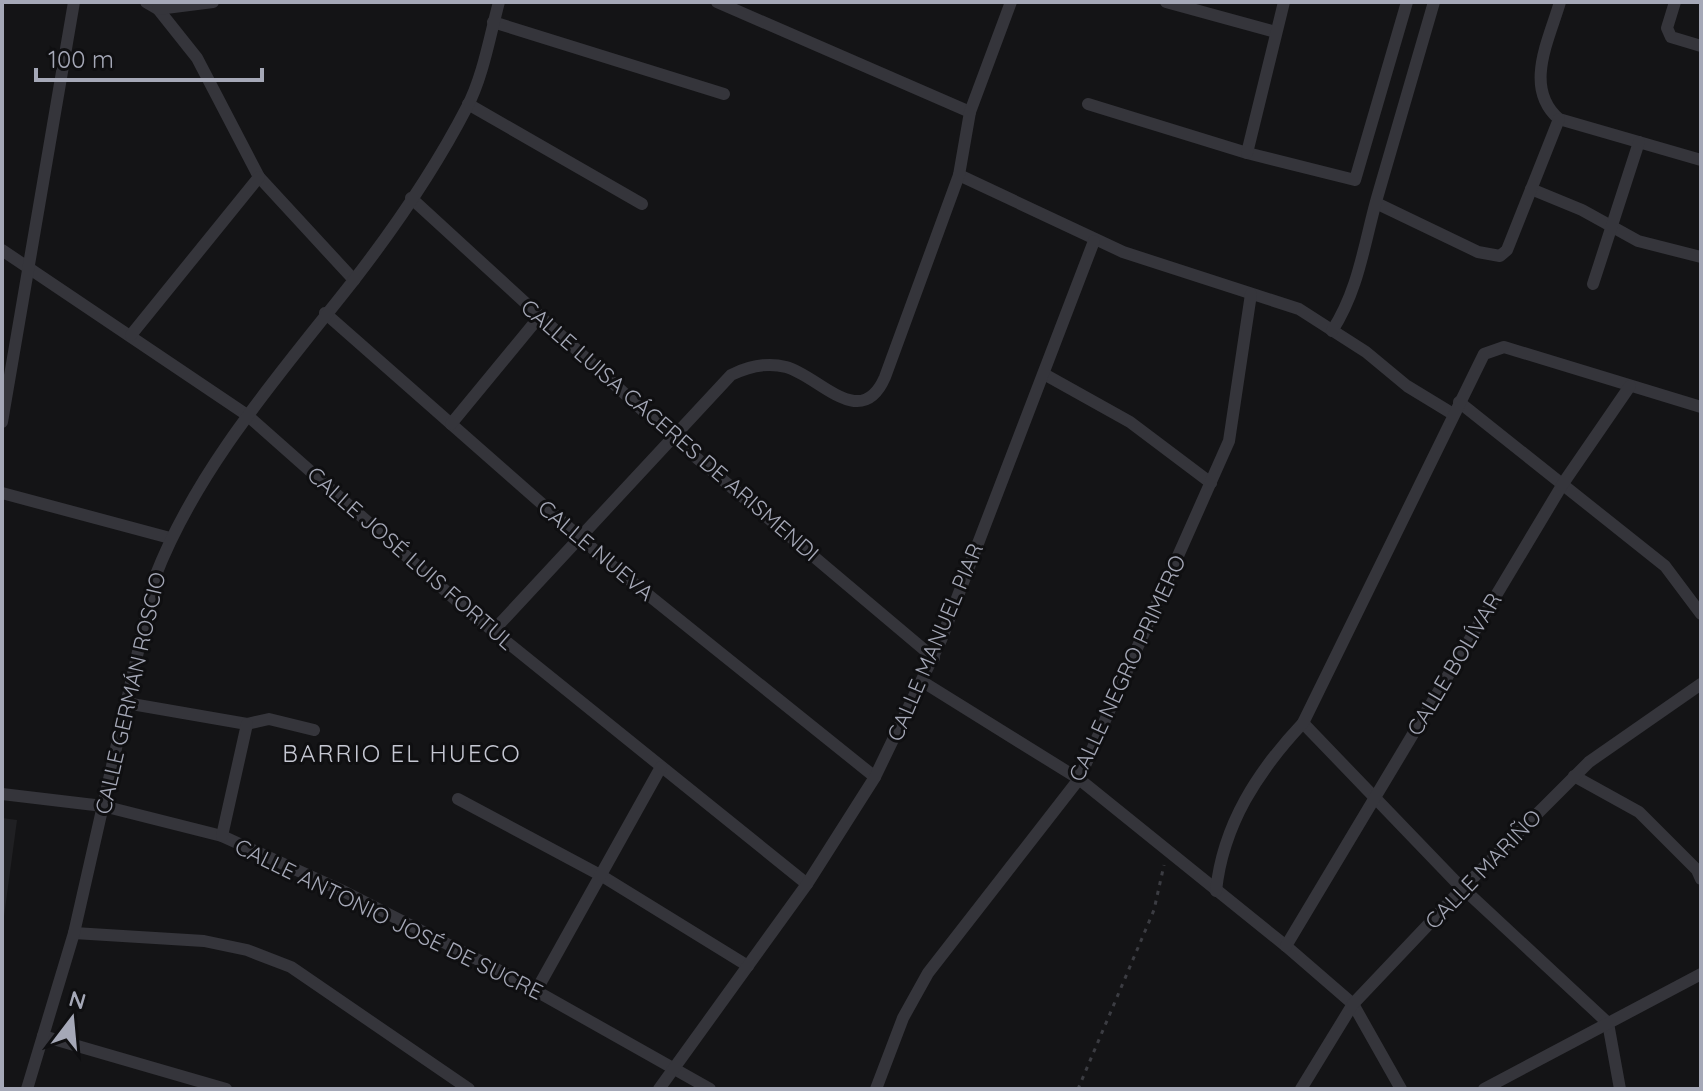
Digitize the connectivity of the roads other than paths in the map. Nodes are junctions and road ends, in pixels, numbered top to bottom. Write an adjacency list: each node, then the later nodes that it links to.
1 (74, 2): 36 (street)
2 (146, 2): 14 (street)
3 (213, 2): 14 (street)
4 (489, 2): 5 (street)
5 (499, 2): 15 (street, CALLE GERMÁN ROSCIO)
6 (717, 2): 21 (street)
7 (1011, 2): 21 (street)
8 (1166, 2): 16 (street)
9 (1284, 2): 16 (street)
10 (1407, 2): 24 (street)
11 (1434, 2): 30 (street)
12 (1560, 2): 22 (street)
13 (1675, 2): 17 (street)
14 (158, 9): 27 (street)
15 (493, 22): 18 (street); 19 (street, CALLE GERMÁN ROSCIO)
16 (1276, 32): 24 (street)
17 (1701, 46)
18 (724, 94)
19 (468, 104): 29 (street, CALLE GERMÁN ROSCIO); 31 (street)
20 (1088, 104): 24 (street)
21 (970, 112): 26 (street)
22 (1559, 119): 23 (street); 28 (street)
23 (1639, 142): 25 (street); 32 (street)
24 (1247, 153)
25 (1701, 160)
26 (959, 175): 33 (street); 51 (street)
27 (259, 177): 37 (street); 43 (street)
28 (1531, 189): 30 (street); 32 (street)
29 (411, 198): 37 (street, CALLE GERMÁN ROSCIO); 41 (street, CALLE LUISA CÁCERES DE ARISMENDI)
30 (1376, 203): 42 (street)
31 (642, 204)
32 (1613, 227): 35 (street); 38 (street)
33 (1094, 241): 39 (street); 44 (street, CALLE MANUEL PIAR)
34 (2, 250): 36 (street, CALLE JOSÉ LUIS FORTUL)
35 (1701, 257)
36 (26, 265): 43 (street, CALLE JOSÉ LUIS FORTUL); 49 (street)
37 (354, 280): 40 (street, CALLE GERMÁN ROSCIO)
38 (1593, 284)
39 (1251, 294): 42 (street); 53 (street, CALLE NEGRO PRIMERO)
40 (325, 313): 48 (street, CALLE GERMÁN ROSCIO); 50 (street, CALLE NUEVA)
41 (540, 316): 50 (street); 51 (street, CALLE LUISA CÁCERES DE ARISMENDI)
42 (1332, 331): 47 (street)
43 (131, 335): 48 (street, CALLE JOSÉ LUIS FORTUL)
44 (1044, 374): 53 (street); 59 (street, CALLE MANUEL PIAR)
45 (1630, 386): 46 (street); 47 (street); 52 (street, CALLE BOLÍVAR)
46 (1701, 407)
47 (1456, 408): 52 (street); 63 (street)
48 (247, 415): 56 (street, CALLE GERMÁN ROSCIO); 58 (street, CALLE JOSÉ LUIS FORTUL)
49 (2, 422)
50 (451, 424): 55 (street, CALLE NUEVA)
51 (673, 438): 55 (street); 59 (street, CALLE LUISA CÁCERES DE ARISMENDI)
52 (1564, 482): 57 (street); 71 (street, CALLE BOLÍVAR)
53 (1211, 483): 69 (street, CALLE NEGRO PRIMERO)
54 (2, 493): 56 (street)
55 (580, 537): 58 (street); 68 (street, CALLE NUEVA)
56 (170, 538): 62 (street, CALLE GERMÁN ROSCIO)
57 (1701, 614)
58 (493, 631): 66 (street, CALLE JOSÉ LUIS FORTUL)
59 (934, 658): 60 (street, CALLE MANUEL PIAR)
60 (923, 682): 68 (street, CALLE MANUEL PIAR); 69 (street)
61 (1701, 684): 67 (street, CALLE MARIÑO)
62 (126, 703): 64 (street); 73 (street, CALLE GERMÁN ROSCIO)
63 (1303, 723): 71 (street); 79 (street)
64 (247, 724): 65 (street); 74 (street)
65 (314, 730)
66 (661, 767): 75 (street); 77 (street, CALLE JOSÉ LUIS FORTUL)
67 (1574, 776): 76 (street); 78 (street, CALLE MARIÑO)
68 (875, 777): 77 (street, CALLE MANUEL PIAR)
69 (1079, 779): 79 (street); 94 (street, CALLE NEGRO PRIMERO)
70 (2, 794): 73 (street, CALLE ANTONIO JOSÉ DE SUCRE)
71 (1374, 798): 78 (street); 81 (street, CALLE BOLÍVAR)
72 (458, 799): 75 (street)
73 (103, 806): 74 (street, CALLE ANTONIO JOSÉ DE SUCRE); 80 (street, CALLE GERMÁN ROSCIO)
74 (222, 836): 84 (street, CALLE ANTONIO JOSÉ DE SUCRE)
75 (602, 876): 82 (street); 84 (street)
76 (1701, 879)
77 (807, 884): 82 (street, CALLE MANUEL PIAR)
78 (1463, 888): 85 (street, CALLE MARIÑO); 86 (street)
79 (1216, 891): 81 (street)
80 (74, 933): 87 (street, CALLE GERMÁN ROSCIO); 91 (street)
81 (1286, 946): 85 (street)
82 (748, 966): 88 (street, CALLE MANUEL PIAR)
83 (1701, 974): 86 (street)
84 (536, 991): 88 (street, CALLE ANTONIO JOSÉ DE SUCRE)
85 (1353, 1004): 95 (street, CALLE MARIÑO); 96 (street)
86 (1608, 1023): 97 (street); 98 (street)
87 (43, 1036): 89 (street, CALLE GERMÁN ROSCIO); 90 (street)
88 (673, 1066): 92 (street, CALLE MANUEL PIAR); 93 (street, CALLE ANTONIO JOSÉ DE SUCRE)
89 (27, 1089)
90 (226, 1089)
91 (469, 1089)
92 (659, 1089)
93 (710, 1089)
94 (876, 1089)
95 (1301, 1089)
96 (1401, 1089)
97 (1484, 1089)
98 (1620, 1089)

